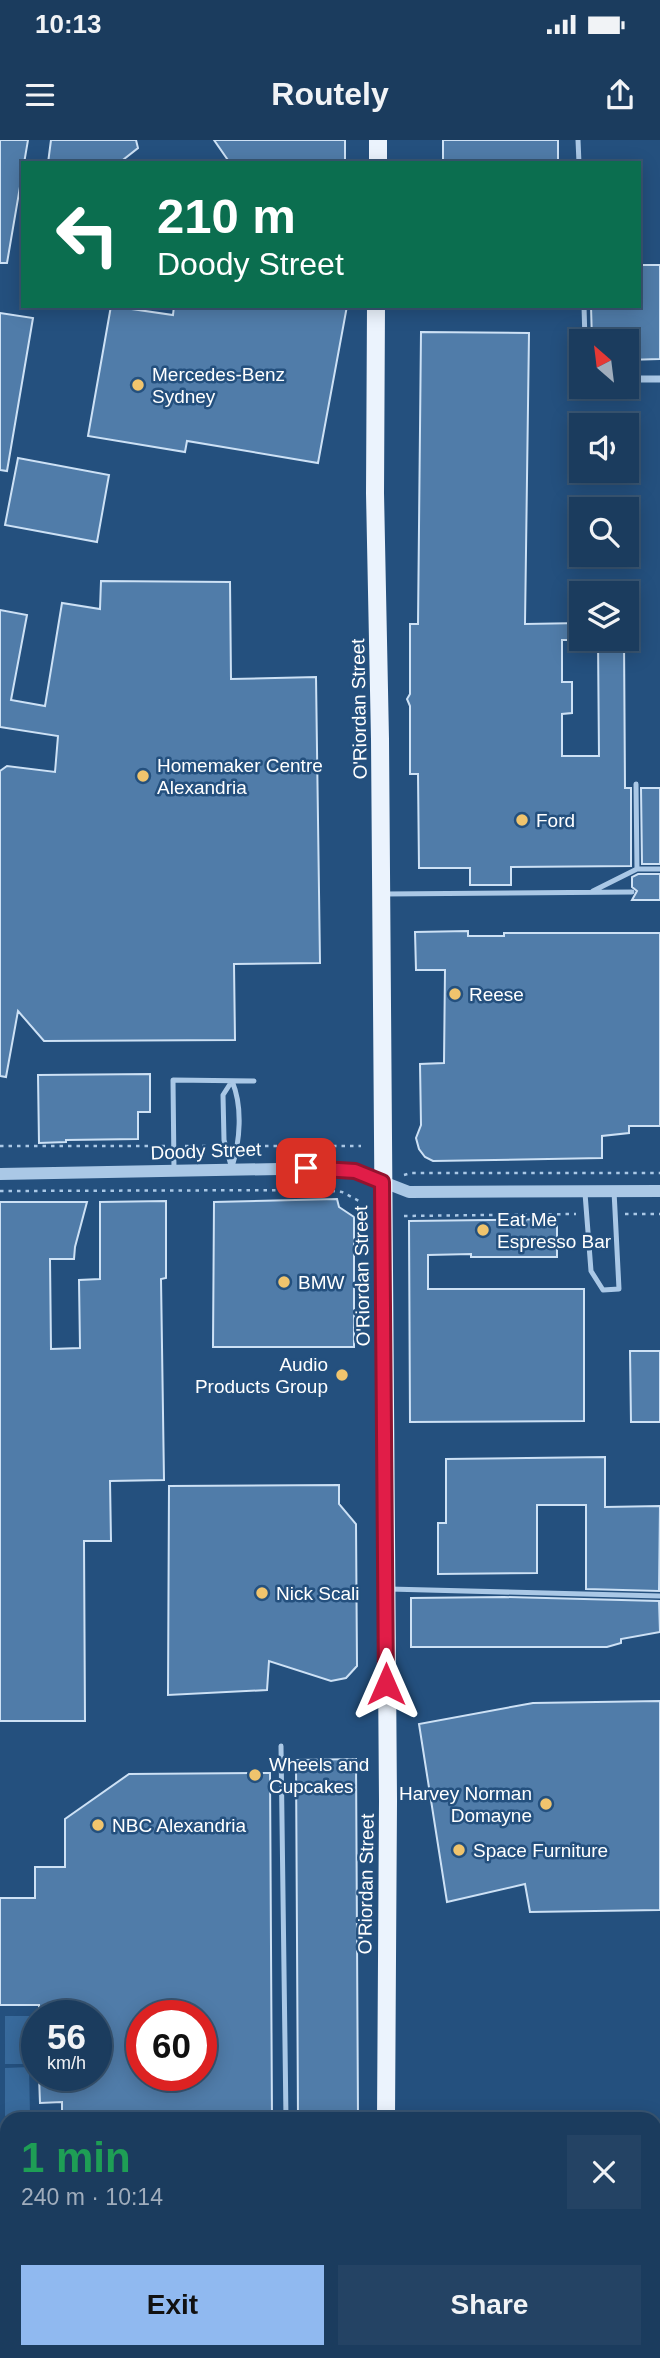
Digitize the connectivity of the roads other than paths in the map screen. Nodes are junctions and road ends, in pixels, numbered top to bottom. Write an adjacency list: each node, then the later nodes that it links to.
1 (378, 140): 3 (main road)
2 (578, 140): 4 (lane)
3 (378, 161)
4 (579, 161)
5 (376, 308): 15 (main road, O'Riordan Street)
6 (584, 308): 7 (lane)
7 (585, 329)
8 (639, 379): 9 (street)
9 (660, 379)
10 (636, 784): 11 (lane)
11 (637, 869): 12 (lane); 13 (lane)
12 (660, 869)
13 (590, 892): 14 (lane); 15 (lane)
14 (632, 892)
15 (382, 894): 21 (main road, O'Riordan Street)
16 (232, 1081): 17 (lane); 18 (lane); 18 (lane); 19 (lane)
17 (254, 1081)
18 (232, 1169): 19 (street, Doody Street); 21 (street, Doody Street)
19 (174, 1171): 20 (street, Doody Street)
20 (0, 1174)
21 (382, 1182): 22 (street, Doody Street); 25 (main road, O'Riordan Street)
22 (585, 1191): 23 (street, Doody Street); 23 (lane)
23 (614, 1191): 24 (street, Doody Street)
24 (660, 1191)
25 (385, 1588): 26 (lane); 29 (main road, O'Riordan Street)
26 (660, 1596)
27 (281, 1746): 28 (lane)
28 (286, 2112)
29 (386, 2112)

